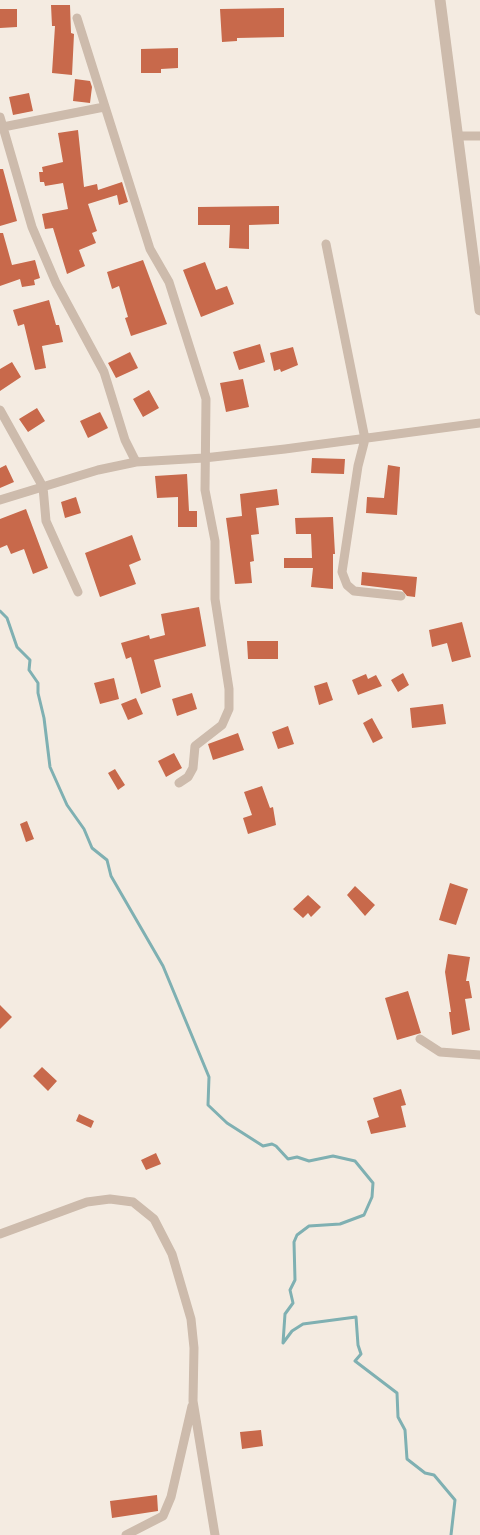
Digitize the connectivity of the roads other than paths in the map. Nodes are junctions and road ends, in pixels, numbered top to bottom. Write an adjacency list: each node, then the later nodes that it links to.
1 (440, 0): 6 (street)
2 (77, 18): 3 (street)
3 (104, 107): 5 (street); 13 (street)
4 (0, 117): 5 (street)
5 (3, 127): 14 (street)
6 (458, 136): 7 (street); 9 (street)
7 (480, 136)
8 (326, 244): 12 (street)
9 (480, 310)
10 (0, 410): 15 (street)
11 (480, 422): 12 (street)
12 (365, 439): 13 (street); 18 (street)
13 (204, 458): 14 (street); 19 (street)
14 (136, 462): 15 (street)
15 (44, 487): 16 (street); 17 (street)
16 (0, 500)
17 (78, 592)
18 (401, 596)
19 (179, 783)
20 (420, 1039): 21 (street)
21 (480, 1055)
22 (0, 1234): 23 (street)
23 (193, 1401): 24 (street); 25 (street)
24 (126, 1535)
25 (215, 1535)

